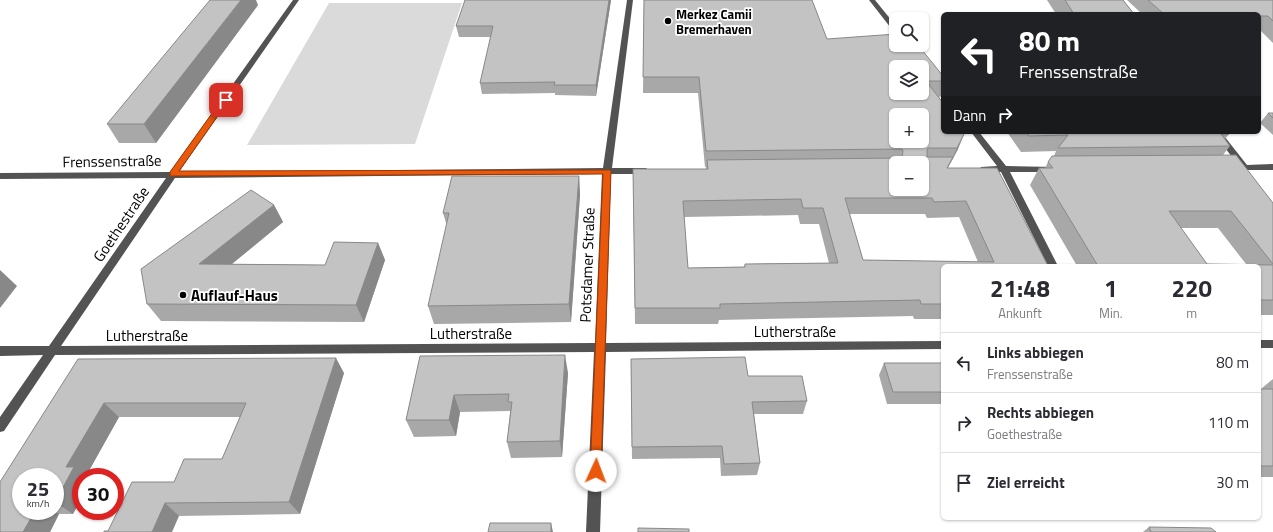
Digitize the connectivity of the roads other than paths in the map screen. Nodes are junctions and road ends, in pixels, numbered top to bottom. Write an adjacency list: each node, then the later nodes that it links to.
1 (296, 0): 15 (street, Goethestraße)
2 (630, 0): 13 (street, Potsdamer Straße)
3 (872, 0): 4 (street)
4 (889, 22)
5 (977, 134): 11 (street)
6 (1219, 134): 9 (street)
7 (1273, 167): 9 (street)
8 (1221, 168): 9 (street)
9 (1245, 168): 17 (street)
10 (974, 169): 11 (street)
11 (1004, 169): 12 (street); 18 (street)
12 (1058, 169)
13 (607, 171): 14 (street, Frenssenstraße); 15 (street, Frenssenstraße); 22 (street, Potsdamer Straße)
14 (654, 171)
15 (173, 174): 16 (street, Frenssenstraße); 23 (street, Goethestraße)
16 (0, 176)
17 (1254, 180)
18 (1052, 264)
19 (1261, 344): 20 (street)
20 (1273, 344)
21 (941, 345): 22 (street, Lutherstraße)
22 (600, 348): 23 (street, Lutherstraße); 26 (street, Potsdamer Straße)
23 (52, 350): 24 (street, Lutherstraße); 25 (street, Goethestraße)
24 (0, 351)
25 (0, 427)
26 (593, 532)

